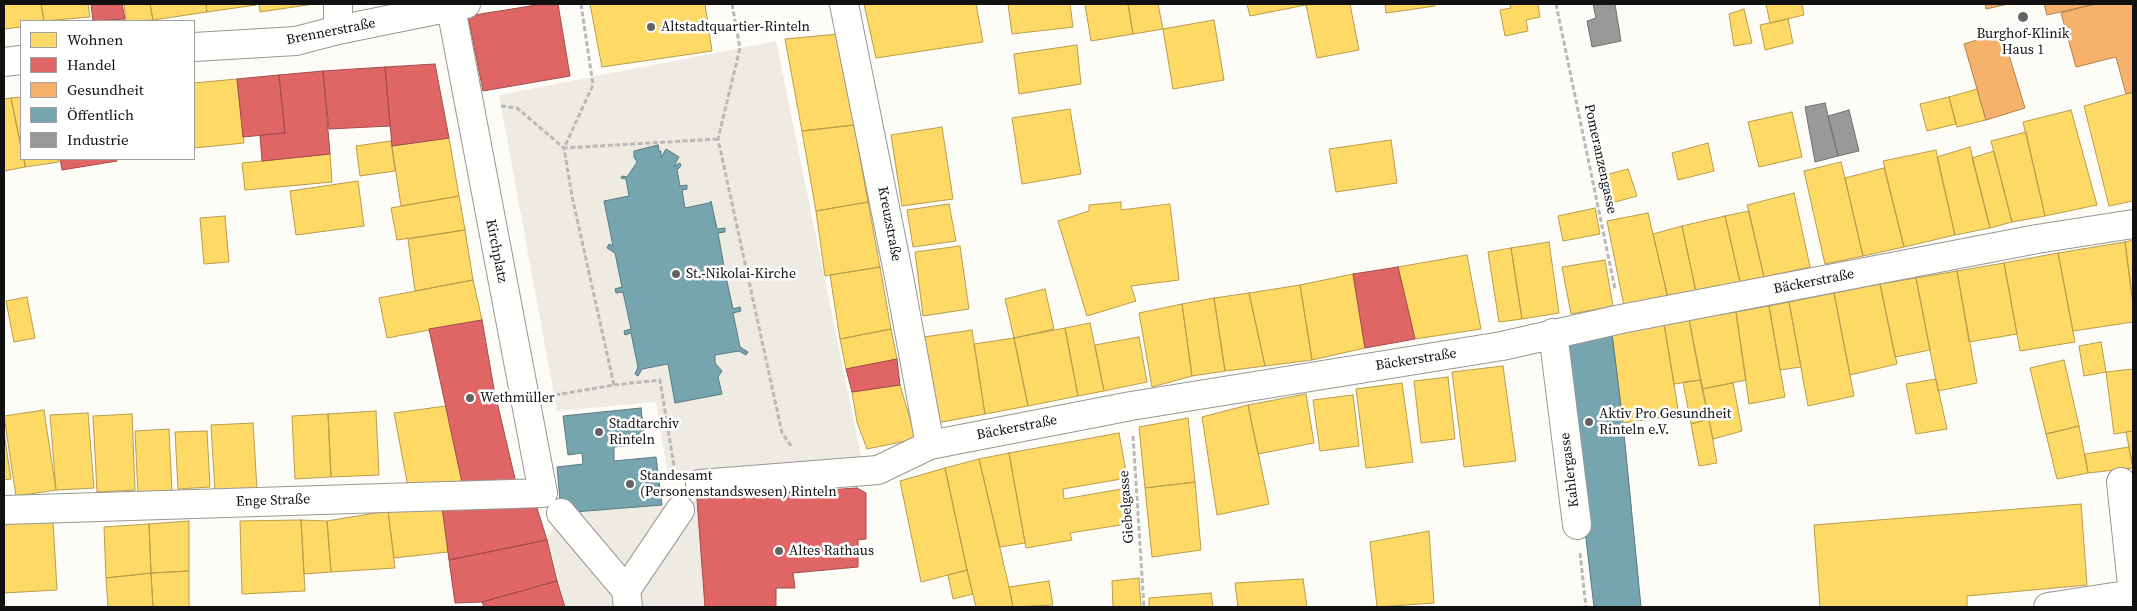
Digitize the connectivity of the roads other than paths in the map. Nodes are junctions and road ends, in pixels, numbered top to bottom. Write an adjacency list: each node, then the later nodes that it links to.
1 (844, 4): 9 (street, Kreuzstraße)
2 (458, 6): 3 (street, Brennerstraße); 12 (street, Kirchplatz)
3 (338, 17): 4 (street, Brennerstraße)
4 (195, 47)
5 (20, 60): 6 (street)
6 (4, 62)
7 (2133, 224): 8 (street, Bäckerstraße)
8 (1553, 333): 9 (street, Bäckerstraße); 16 (street, Kahlergasse)
9 (930, 444): 11 (street, Bäckerstraße)
10 (2121, 482): 18 (street)
11 (700, 484)
12 (543, 493): 13 (street, Enge Straße)
13 (4, 510)
14 (680, 510): 17 (street)
15 (561, 514): 17 (street)
16 (1577, 525)
17 (627, 599)
18 (2048, 607)

